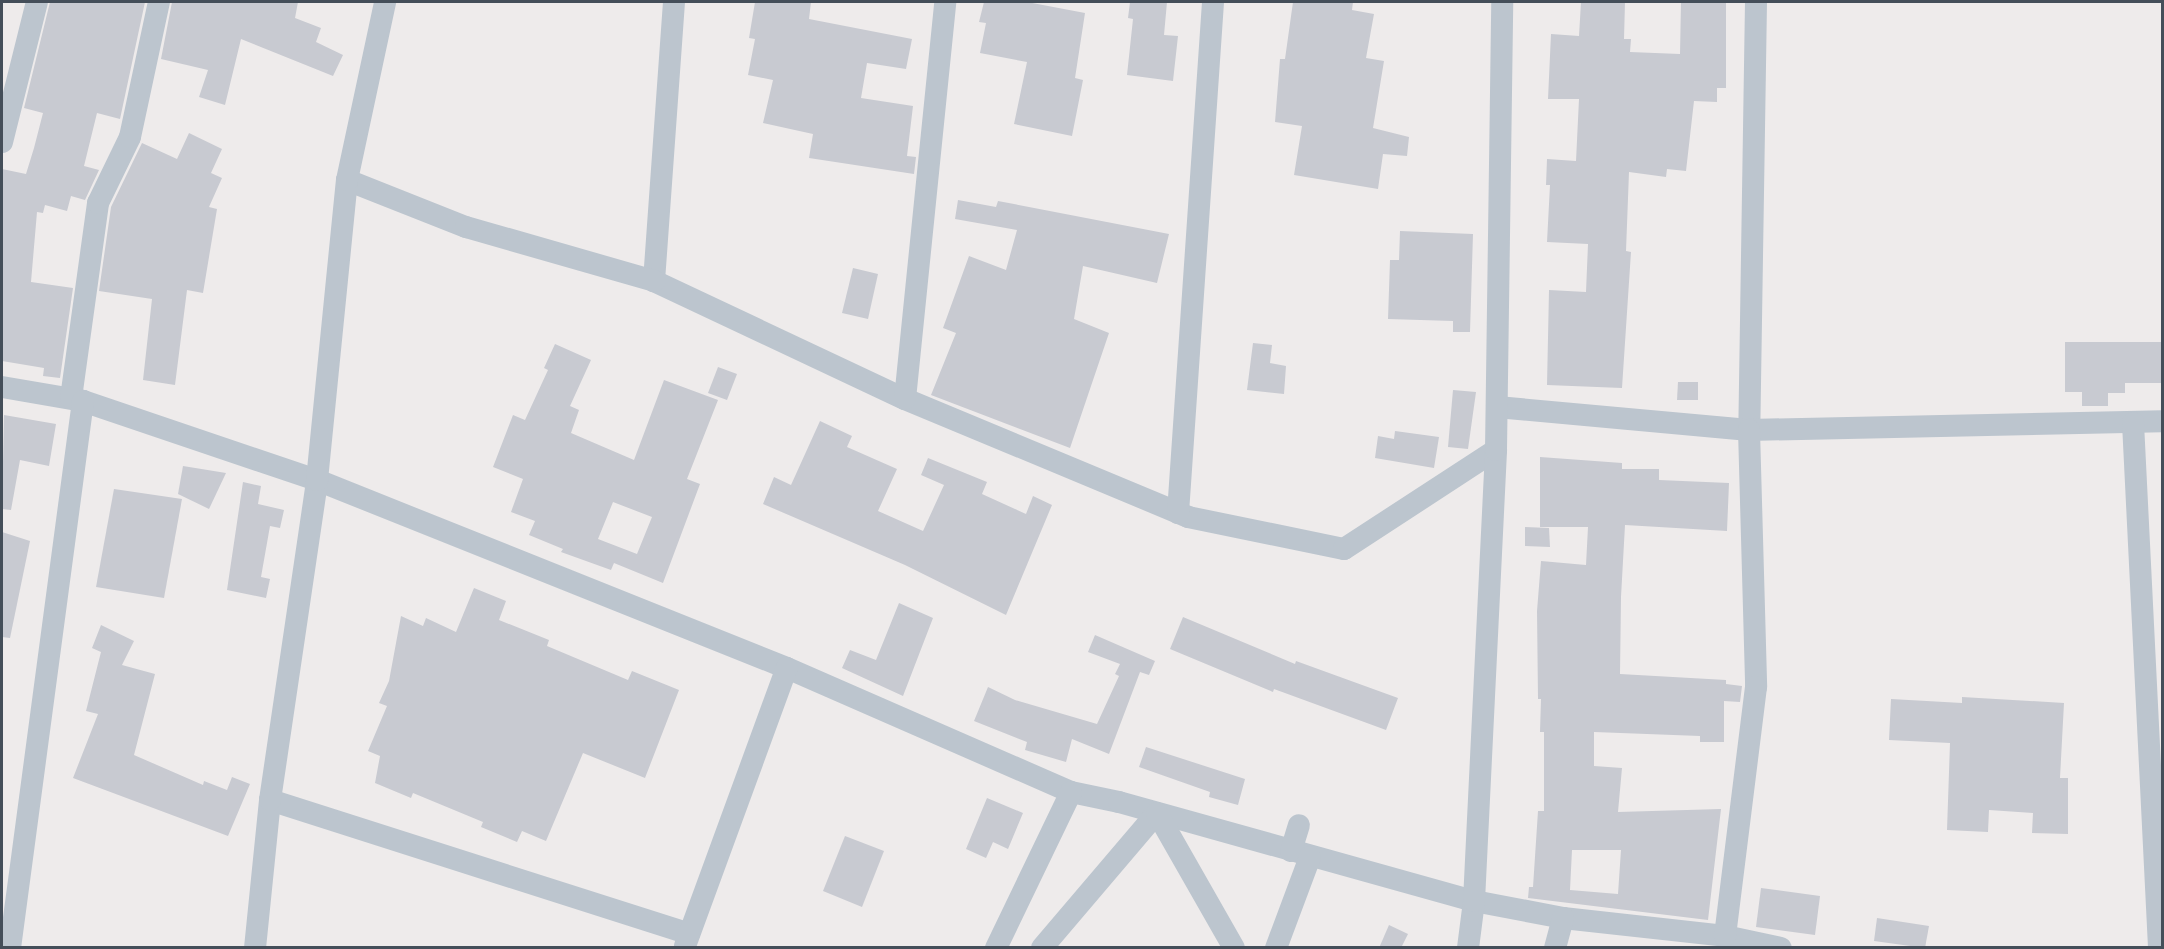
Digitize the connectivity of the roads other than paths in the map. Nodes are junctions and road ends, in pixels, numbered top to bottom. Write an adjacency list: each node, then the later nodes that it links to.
1 (37, 2): 9 (street)
2 (159, 2): 13 (street)
3 (385, 2): 10 (street)
4 (674, 2): 11 (street)
5 (945, 2): 14 (street)
6 (1213, 2): 21 (street)
7 (1502, 2): 15 (street)
8 (1756, 2): 18 (street)
9 (2, 142)
10 (346, 180): 11 (street); 20 (street)
11 (654, 281): 14 (street)
12 (2, 387): 13 (street)
13 (77, 399): 20 (street); 32 (street)
14 (905, 399): 21 (street)
15 (1497, 407): 18 (street); 19 (street)
16 (2163, 421): 17 (street)
17 (2133, 423): 18 (street); 41 (street)
18 (1749, 430): 30 (street)
19 (1496, 450): 21 (street); 28 (street)
20 (317, 480): 22 (street); 24 (street)
21 (1178, 513)
22 (788, 668): 23 (street); 31 (street)
23 (1071, 792): 25 (street); 34 (street)
24 (270, 800): 31 (street); 33 (street)
25 (1157, 813): 27 (street); 35 (street); 36 (street)
26 (1299, 825): 27 (street)
27 (1301, 854): 28 (street); 37 (street)
28 (1474, 901): 29 (street); 38 (street)
29 (1563, 918): 30 (street); 39 (street)
30 (1725, 936): 40 (street)
31 (687, 941)
32 (10, 948)
33 (255, 948)
34 (996, 948)
35 (1042, 948)
36 (1234, 948)
37 (1276, 948)
38 (1468, 948)
39 (1555, 948)
40 (1781, 948)
41 (2159, 948)

